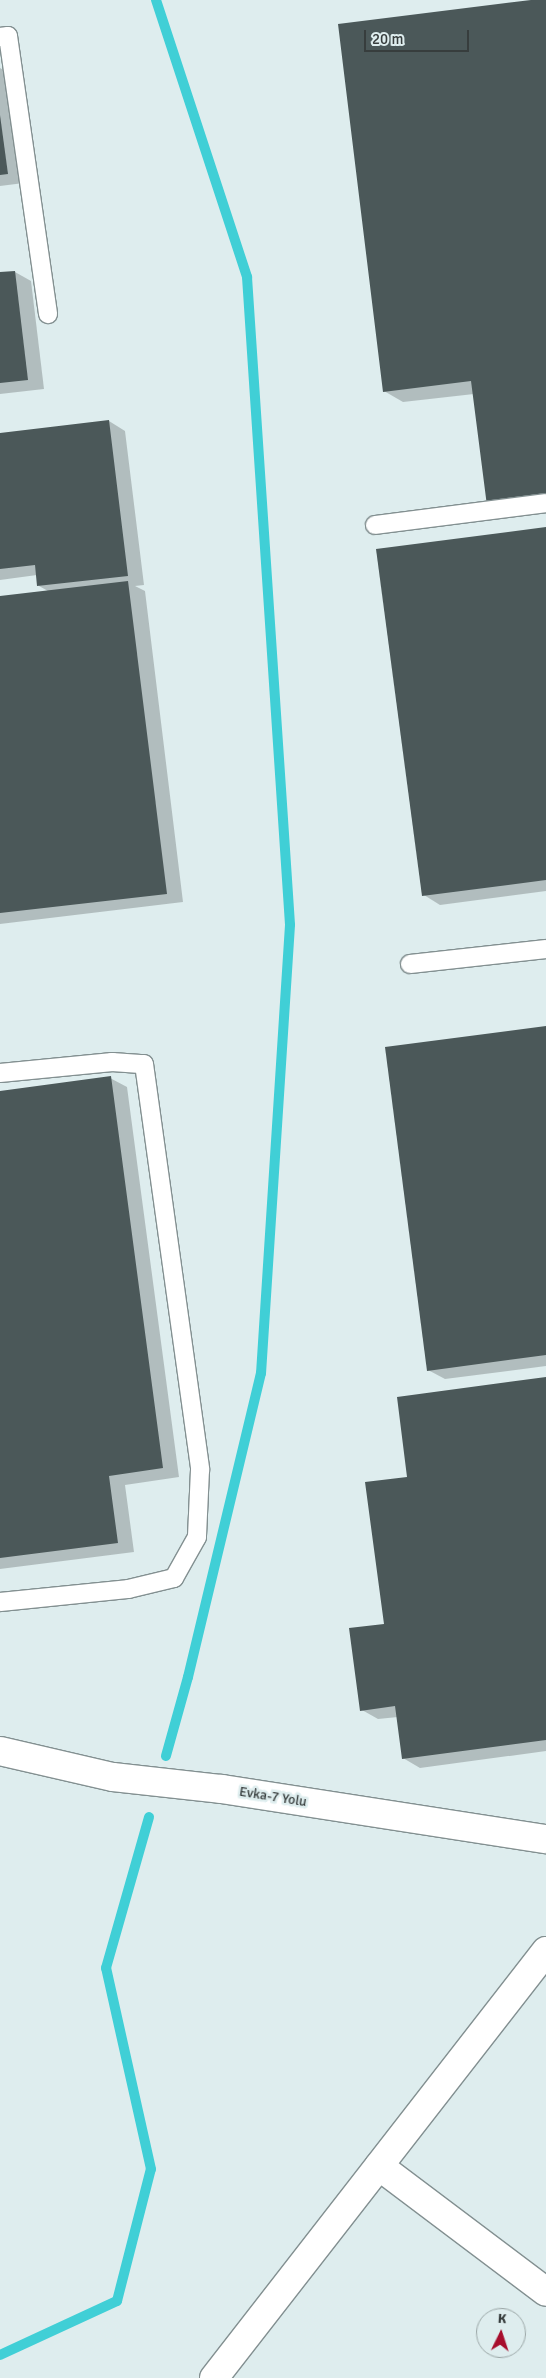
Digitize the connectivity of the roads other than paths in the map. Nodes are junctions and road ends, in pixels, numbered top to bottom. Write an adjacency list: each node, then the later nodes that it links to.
1 (0, 37): 2 (lane)
2 (48, 314)
3 (546, 503): 4 (lane)
4 (375, 526)
5 (546, 949): 6 (lane)
6 (410, 964)
7 (0, 1073): 8 (lane)
8 (0, 1602)
9 (0, 1751): 10 (street, Evka-7 Yolu)
10 (546, 1839)
11 (546, 1951): 12 (street)
12 (380, 2166): 13 (street); 14 (street)
13 (546, 2292)
14 (214, 2378)

